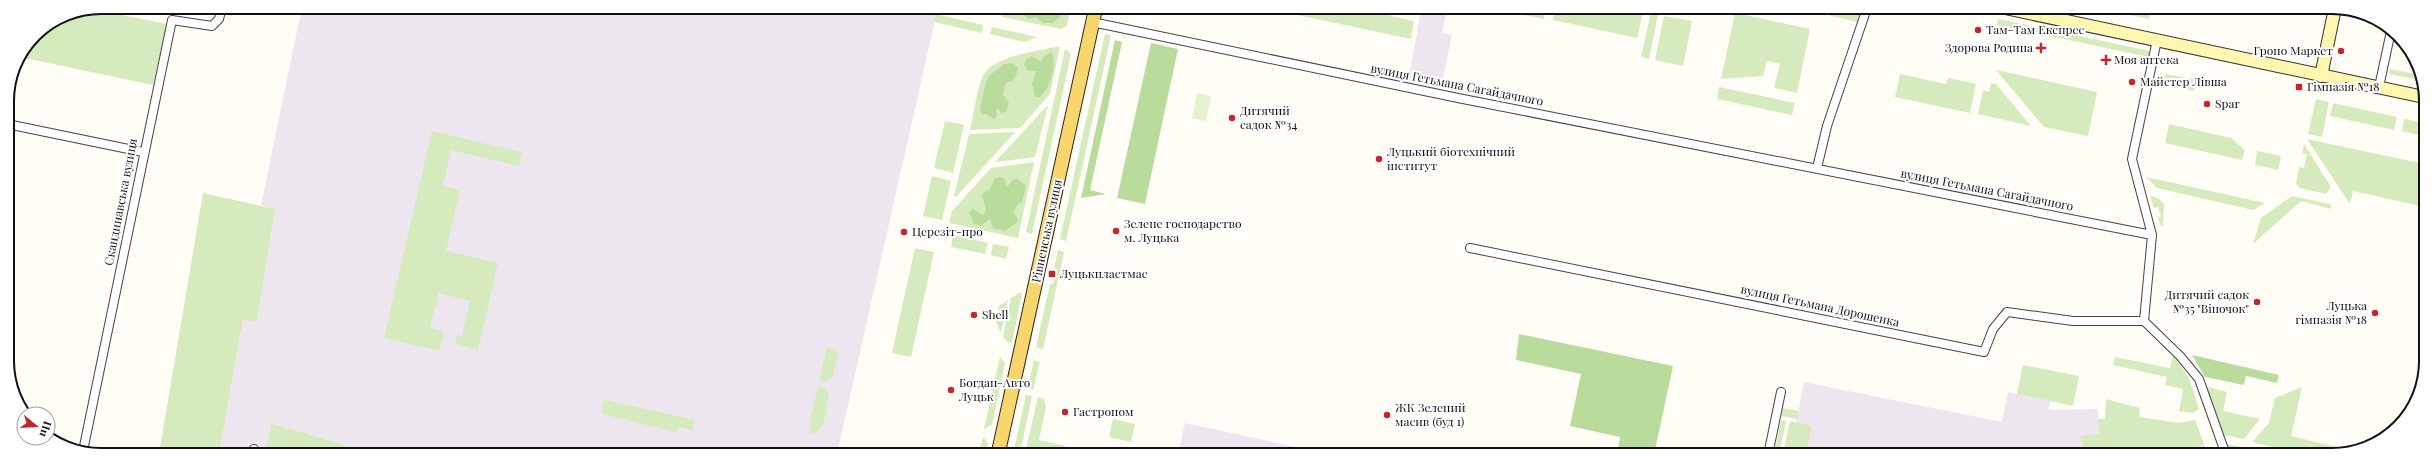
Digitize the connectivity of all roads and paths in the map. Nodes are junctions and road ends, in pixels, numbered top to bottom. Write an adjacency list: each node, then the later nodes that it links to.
1 (220, 14): 13 (street, Скандинавська вулиця)
2 (1094, 14): 6 (main road, Рівненська вулиця)
3 (1865, 14): 14 (street)
4 (2034, 14): 8 (main road)
5 (2334, 14): 9 (main road)
6 (1092, 22): 14 (street, вулиця Гетьмана Сагайдачного); 20 (main road, Рівненська вулиця)
7 (2390, 36): 10 (street)
8 (2157, 40): 9 (main road); 15 (street)
9 (2321, 76): 10 (main road)
10 (2379, 87): 11 (main road)
11 (2419, 96)
12 (14, 125): 13 (street)
13 (143, 152): 19 (street, Скандинавська вулиця)
14 (1817, 168): 15 (street, вулиця Гетьмана Сагайдачного)
15 (2152, 234): 17 (street)
16 (1470, 248): 17 (street, вулиця Гетьмана Дорошенка)
17 (2144, 321): 22 (street)
18 (1782, 392): 21 (street)
19 (84, 446)
20 (999, 448)
21 (1770, 448)
22 (2224, 448)

